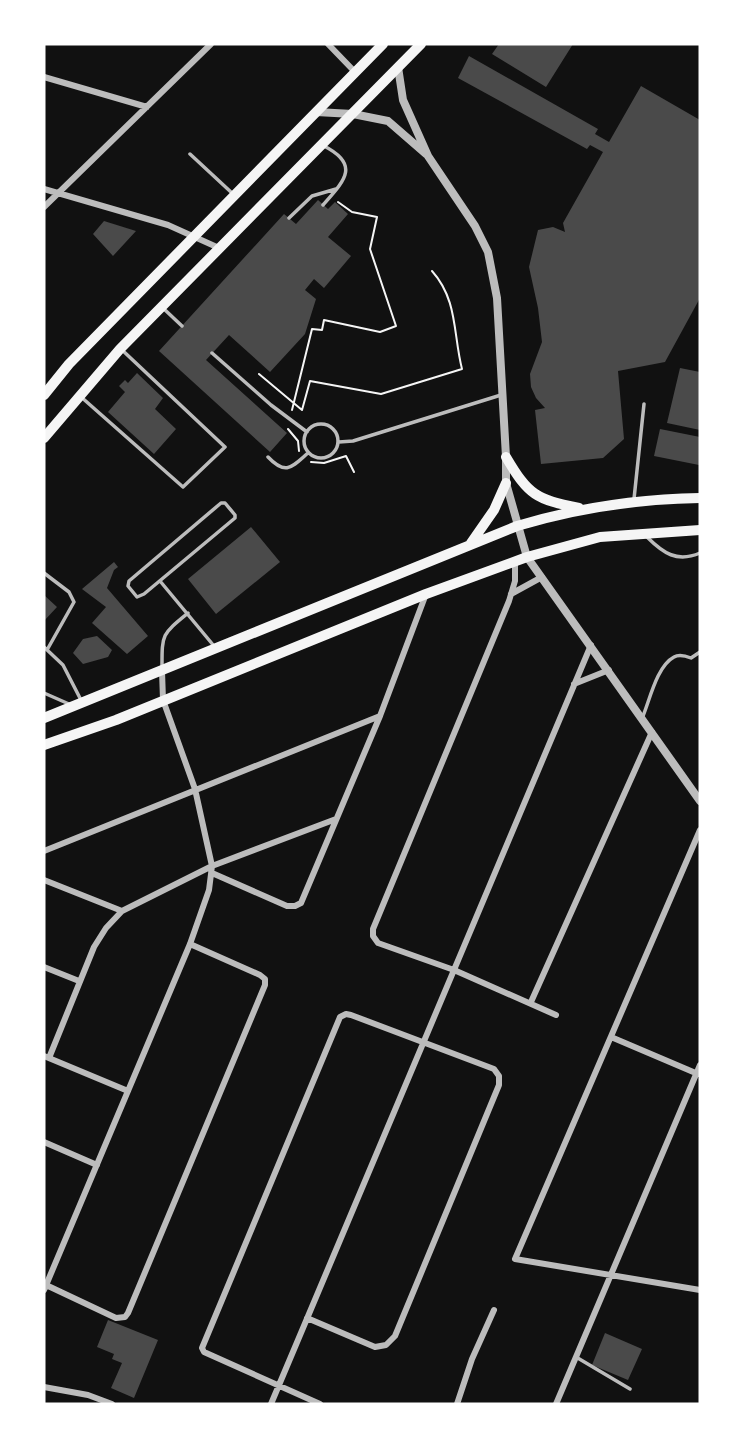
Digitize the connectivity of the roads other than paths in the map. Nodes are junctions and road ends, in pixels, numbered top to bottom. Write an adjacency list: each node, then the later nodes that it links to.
1 (211, 44): 8 (street)
2 (328, 44): 6 (street)
3 (383, 44): 6 (main road)
4 (421, 44): 5 (main road)
5 (398, 67): 10 (main road); 13 (street)
6 (355, 72): 9 (main road)
7 (44, 77): 8 (street)
8 (147, 107): 16 (street)
9 (316, 112): 10 (street); 17 (main road)
10 (353, 114): 11 (main road); 13 (street)
11 (322, 145): 15 (lane); 22 (main road)
12 (190, 154): 17 (lane)
13 (428, 156): 27 (street)
14 (44, 188): 16 (street)
15 (338, 189): 18 (lane); 20 (lane)
16 (59, 193): 19 (street); 21 (street)
17 (234, 195): 21 (main road)
18 (323, 205)
19 (44, 207)
20 (289, 218)
21 (193, 237): 22 (street); 28 (main road)
22 (219, 248): 23 (main road)
23 (162, 307): 24 (lane); 25 (main road)
24 (182, 326)
25 (120, 348): 29 (main road); 29 (lane)
26 (212, 353): 31 (lane)
27 (502, 394): 33 (lane); 36 (street)
28 (44, 395)
29 (79, 395): 32 (main road)
30 (643, 404): 39 (lane)
31 (307, 432): 33 (lane); 34 (lane)
32 (44, 438)
33 (339, 442): 34 (lane)
34 (306, 455): 35 (lane)
35 (268, 457)
36 (506, 457): 37 (street); 40 (main road)
37 (506, 483): 41 (street); 44 (main road)
38 (700, 498): 39 (main road)
39 (634, 501): 40 (main road)
40 (583, 509): 41 (main road)
41 (517, 526): 44 (main road); 46 (street)
42 (700, 530): 43 (main road)
43 (643, 533): 45 (lane); 46 (main road)
44 (470, 544): 56 (main road)
45 (700, 553)
46 (527, 558): 47 (main road); 49 (street)
47 (515, 563): 51 (main road); 52 (street)
48 (44, 573): 55 (lane)
49 (542, 577): 52 (street); 54 (street)
50 (160, 581): 50 (lane); 53 (lane)
51 (426, 594): 62 (main road); 65 (street)
52 (511, 594): 79 (street)
53 (188, 613): 56 (lane); 59 (lane)
54 (591, 645): 58 (street); 60 (street)
55 (45, 648): 63 (lane)
56 (215, 648): 59 (main road)
57 (700, 652): 66 (lane)
58 (609, 670): 60 (street); 66 (street)
59 (162, 671): 62 (street); 63 (main road)
60 (574, 684): 79 (street)
61 (44, 693): 63 (lane)
62 (163, 700): 68 (main road); 69 (street)
63 (78, 704): 64 (main road)
64 (45, 716)
65 (380, 716): 69 (street); 71 (street)
66 (642, 718): 67 (street)
67 (652, 732): 70 (street); 81 (street)
68 (44, 745)
69 (195, 789): 73 (street); 74 (street)
70 (700, 802)
71 (336, 819): 74 (street); 74 (street)
72 (700, 830): 83 (street)
73 (44, 851)
74 (212, 870): 76 (street); 77 (street)
75 (44, 880): 76 (street)
76 (121, 911): 80 (street)
77 (190, 944): 88 (street); 92 (street)
78 (44, 967): 80 (street)
79 (454, 970): 81 (street); 84 (street)
80 (79, 981): 85 (street)
81 (531, 1002): 82 (street)
82 (556, 1015)
83 (611, 1037): 87 (street); 91 (street)
84 (424, 1041): 95 (street); 95 (street); 97 (street)
85 (46, 1057): 88 (street)
86 (700, 1065): 87 (street)
87 (698, 1074): 91 (street)
88 (128, 1091): 90 (street)
89 (44, 1142): 90 (street)
90 (97, 1165): 92 (street)
91 (610, 1276): 93 (street); 96 (street)
92 (45, 1287)
93 (700, 1289)
94 (494, 1310): 105 (street)
95 (307, 1318): 97 (street)
96 (576, 1357): 99 (lane); 106 (street)
97 (279, 1386): 103 (street); 104 (street)
98 (44, 1387): 100 (street)
99 (630, 1389)
100 (88, 1395): 101 (street); 102 (street)
101 (85, 1404)
102 (112, 1404)
103 (271, 1404)
104 (320, 1404)
105 (457, 1404)
106 (556, 1404)

